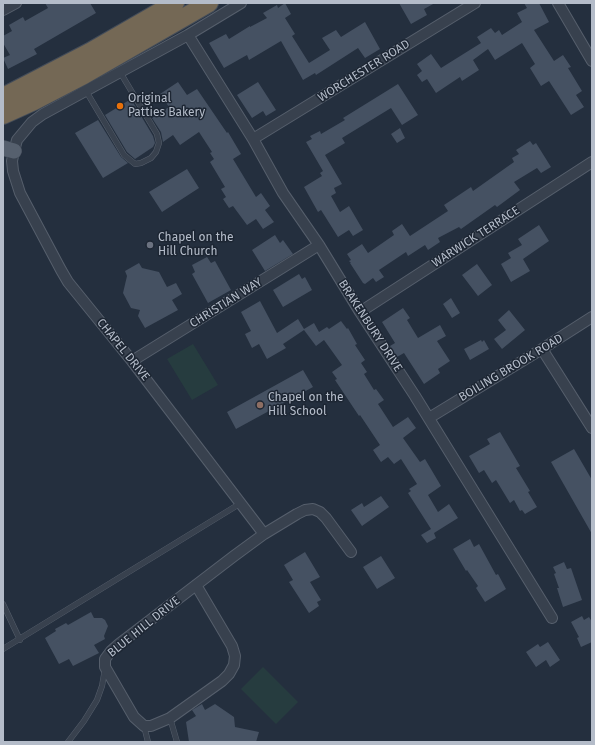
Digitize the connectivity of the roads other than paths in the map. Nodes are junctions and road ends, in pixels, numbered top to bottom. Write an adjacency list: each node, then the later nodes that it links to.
1 (175, 3): 10 (highway)
2 (209, 3): 11 (highway)
3 (241, 3): 6 (street)
4 (475, 3): 12 (street, WORCHESTER ROAD)
5 (558, 3): 7 (street)
6 (188, 34): 8 (street); 12 (street, BRAKENBURY DRIVE)
7 (592, 61)
8 (120, 72): 9 (street); 9 (lane)
9 (86, 91): 13 (street)
10 (3, 97)
11 (3, 115)
12 (253, 139): 15 (street, BRAKENBURY DRIVE)
13 (8, 149): 19 (street, CHAPEL DRIVE)
14 (592, 162): 16 (street, WARWICK TERRACE)
15 (319, 245): 16 (street, BRAKENBURY DRIVE); 19 (street, CHRISTIAN WAY)
16 (360, 312): 20 (street, BRAKENBURY DRIVE)
17 (592, 317): 18 (street, BOILING BROOK ROAD)
18 (542, 349): 20 (street, BOILING BROOK ROAD); 21 (street)
19 (132, 361): 22 (street, CHAPEL DRIVE)
20 (429, 418): 27 (street, BRAKENBURY DRIVE)
21 (592, 428)
22 (241, 503): 23 (street, CHAPEL DRIVE); 28 (lane)
23 (264, 534): 24 (street, BLUE HILL DRIVE); 25 (street, BLUE HILL DRIVE)
24 (351, 552)
25 (196, 585): 30 (street, BLUE HILL DRIVE); 31 (street)
26 (3, 604): 28 (lane)
27 (552, 618)
28 (20, 640): 29 (lane)
29 (3, 649)
30 (105, 667): 32 (street, BLUE HILL DRIVE); 33 (lane)
31 (170, 718): 32 (street); 35 (lane)
32 (144, 726): 34 (lane)
33 (68, 742)
34 (148, 742)
35 (177, 742)

